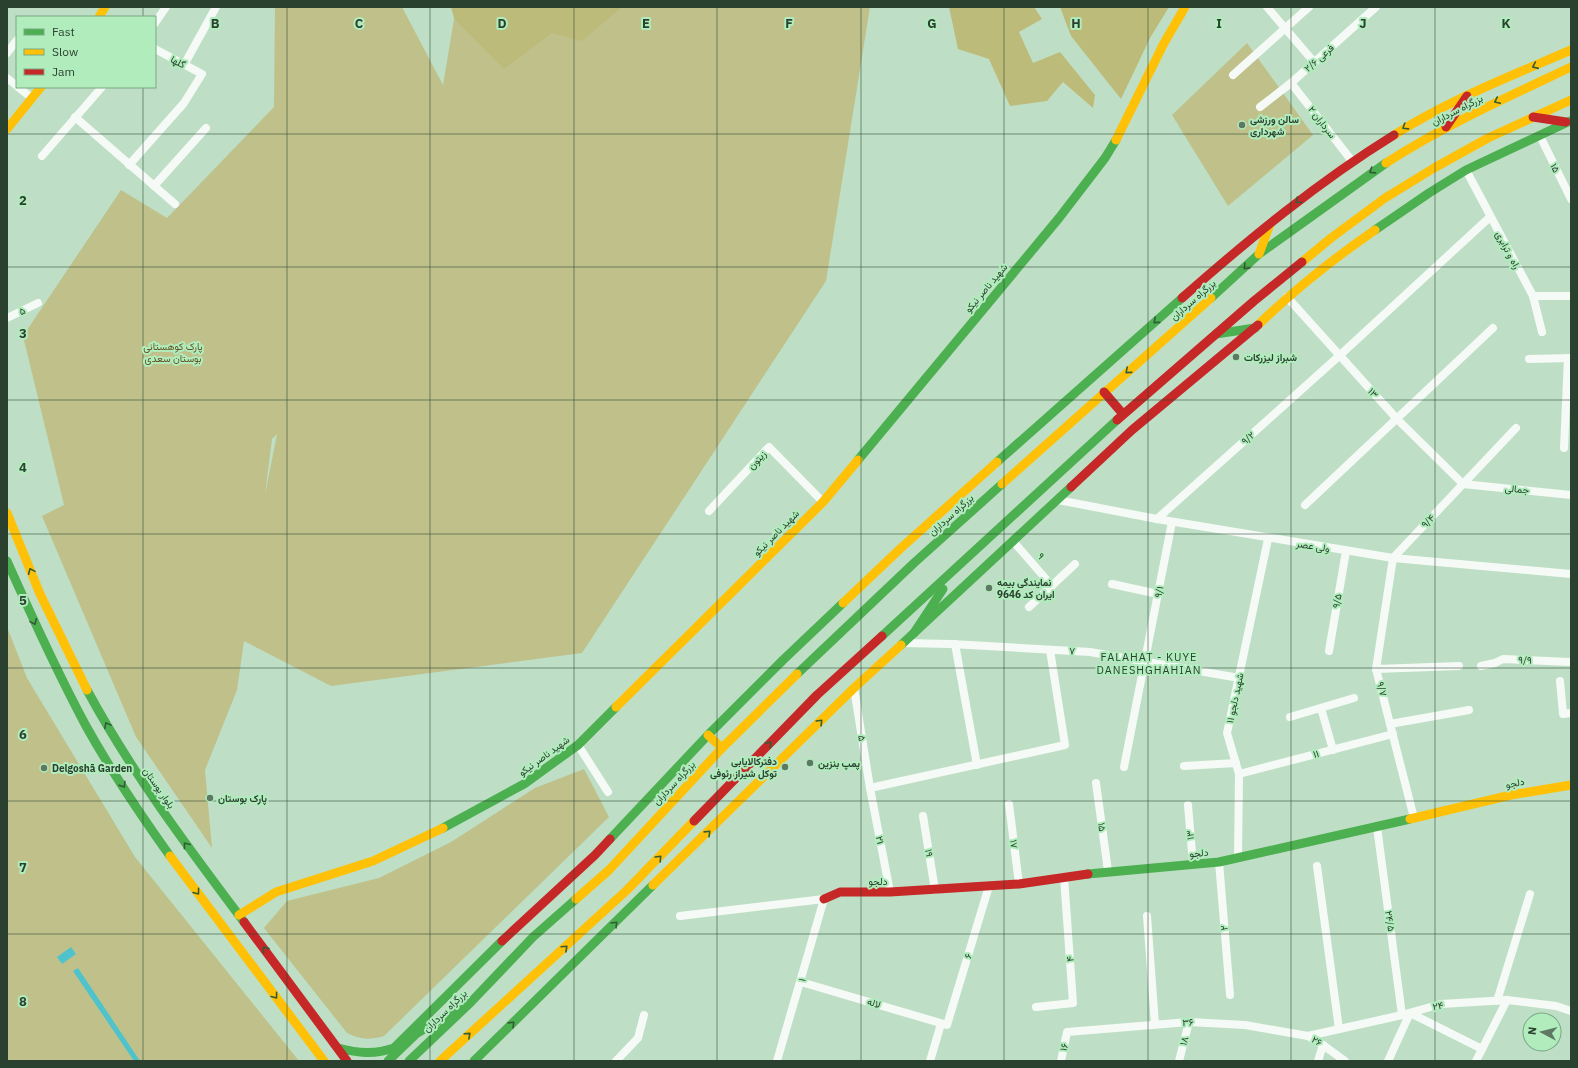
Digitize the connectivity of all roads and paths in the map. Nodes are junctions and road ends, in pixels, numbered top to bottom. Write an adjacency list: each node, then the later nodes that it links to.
1 (105, 7): 8 (main road)
2 (166, 7): 9 (street)
3 (216, 7): 16 (street)
4 (1185, 7): 66 (main road, شهید ناصر نیکو)
5 (1267, 7): 10 (street)
6 (1309, 7): 10 (street)
7 (1376, 7): 15 (street, فرعی ۲/۶)
8 (100, 16)
9 (156, 22)
10 (1285, 28): 15 (street); 18 (street)
11 (16, 41): 14 (street)
12 (156, 50): 16 (street, گلها)
13 (1571, 50): 25 (main road, one-way to 25)
14 (7, 53)
15 (1314, 62): 20 (street, فرعی ۲/۶)
16 (184, 65): 38 (street, گلها)
17 (1571, 67): 32 (main road, بزرگراه سرداران, one-way to 32)
18 (1233, 75)
19 (7, 78): 21 (street)
20 (1291, 83): 28 (street, فرعی ۲/۶); 37 (street, سرداران ۲)
21 (16, 86)
22 (18, 88): 26 (street)
23 (41, 88): 26 (main road)
24 (101, 88): 29 (street)
25 (1467, 96): 32 (main road); 37 (main road, one-way to 37)
26 (32, 98): 34 (main road)
27 (1571, 100): 30 (main road)
28 (1260, 107)
29 (75, 117): 36 (street); 38 (street)
30 (1533, 117): 31 (main road); 54 (main road)
31 (1568, 121): 35 (main road)
32 (1446, 127): 45 (main road, بزرگراه سرداران, one-way to 45)
33 (206, 128): 40 (street)
34 (7, 129)
35 (1540, 136): 39 (main road); 41 (street, ۱۵)
36 (42, 156)
37 (1352, 161): 44 (main road, one-way to 44)
38 (129, 165): 40 (street)
39 (1466, 170): 43 (street, راه و ترابری); 48 (main road)
40 (154, 186): 42 (street)
41 (1571, 199)
42 (175, 204)
43 (1490, 217): 46 (street, راه و ترابری); 55 (street, ۹/۲)
44 (1270, 224): 45 (main road); 106 (main road, one-way to 106)
45 (1259, 254): 58 (main road, بزرگراه سرداران, one-way to 58)
46 (1533, 296): 47 (street); 53 (street, راه و ترابری)
47 (1571, 296)
48 (1288, 297): 51 (main road); 55 (street, ۱۳)
49 (38, 303): 50 (street, ۵)
50 (7, 318)
51 (1255, 328): 54 (main road); 65 (main road)
52 (1493, 328): 60 (street)
53 (1542, 332)
54 (1216, 334): 59 (main road)
55 (1339, 356): 60 (street, ۱۳); 70 (street, ۹/۲)
56 (1570, 358): 57 (street); 62 (street)
57 (1529, 359)
58 (1104, 392): 59 (main road); 109 (main road, بزرگراه سرداران)
59 (1123, 414): 80 (main road)
60 (1396, 418): 63 (street, ۱۳); 67 (street)
61 (1516, 428): 63 (street, ۹/۴)
62 (1564, 448)
63 (1463, 484): 64 (street, جمالی); 77 (street, ۹/۴)
64 (1571, 494)
65 (1058, 500): 70 (street, ولی عصر); 73 (main road)
66 (823, 502): 68 (street, زیتون); 108 (main road, شهید ناصر نیکو)
67 (1305, 505)
68 (709, 511)
69 (7, 513): 74 (main road, بلوار بوستان)
70 (1157, 519): 71 (street, ولی عصر)
71 (1172, 522): 72 (street, ولی عصر); 84 (street, ۹/۱)
72 (1268, 539): 75 (street, ولی عصر); 96 (street, شهید دلجو ۱۱)
73 (1013, 541): 83 (street, ۹); 86 (main road)
74 (20, 549): 76 (main road); 107 (main road, بلوار بوستان, one-way to 74)
75 (1346, 551): 77 (street, ولی عصر); 90 (street, ۹/۵)
76 (7, 556)
77 (1392, 558): 81 (street, ولی عصر); 95 (street, ۹/۷)
78 (7, 561): 110 (main road, one-way to 110)
79 (1074, 564): 83 (street)
80 (954, 571): 86 (main road); 165 (main road, one-way to 80)
81 (1571, 574)
82 (1112, 584): 84 (street)
83 (1052, 586): 85 (street)
84 (1158, 594): 91 (street, ۹/۱)
85 (1030, 607)
86 (914, 633): 87 (main road)
87 (902, 644): 88 (street, ۷); 98 (main road)
88 (956, 644): 89 (street, ۷); 113 (street)
89 (1050, 650): 91 (street, ۷); 113 (street)
90 (1329, 651)
91 (1146, 662): 96 (street, ۷); 114 (street, ۹/۱)
92 (1571, 662): 94 (street, ۹/۹)
93 (1459, 666): 95 (street)
94 (1481, 666)
95 (1376, 669): 104 (street, ۹/۷)
96 (1239, 678): 112 (street, شهید دلجو ۱۱)
97 (1560, 681): 102 (street)
98 (854, 688): 119 (street, ۵); 166 (main road, one-way to 98)
99 (1354, 698): 100 (street)
100 (1321, 708): 103 (street); 111 (street)
101 (1470, 710): 104 (street)
102 (1571, 713)
103 (1290, 717)
104 (1390, 724): 105 (street, ۹/۷)
105 (1393, 734): 111 (street, ۱۱); 124 (street, ۹/۷)
106 (708, 735): 109 (main road); 159 (main road)
107 (115, 741): 110 (main road); 138 (main road, بلوار بوستان, one-way to 107)
108 (578, 745): 120 (street); 138 (main road, شهید ناصر نیکو)
109 (722, 748): 145 (main road, بزرگراه سرداران)
110 (100, 750): 161 (main road, one-way to 161)
111 (1333, 750): 116 (street, ۱۱)
112 (1236, 763): 115 (street); 116 (street, شهید دلجو ۱۱)
113 (977, 764): 119 (street)
114 (1124, 766)
115 (1184, 766)
116 (1239, 774): 126 (street, شهید دلجو ۱۱)
117 (1096, 783): 130 (street, ۱۵)
118 (1571, 785): 124 (main road, دلجو)
119 (870, 788): 135 (street, ۲۱)
120 (608, 792)
121 (1009, 804): 132 (street, ۱۷)
122 (1188, 805): 128 (street, ۱۳)
123 (924, 816): 134 (street, ۱۹)
124 (1414, 818): 125 (main road, دلجو)
125 (1377, 827): 126 (main road, دلجو); 150 (street, ۲۴/۵)
126 (1238, 858): 127 (main road, دلجو)
127 (1219, 862): 128 (main road, دلجو); 142 (street, ۲)
128 (1193, 864): 130 (main road, دلجو)
129 (1317, 866): 154 (street)
130 (1108, 872): 131 (main road, دلجو)
131 (1064, 877): 132 (main road, دلجو); 146 (street, ۴)
132 (1019, 884): 133 (main road, دلجو)
133 (989, 886): 134 (main road, دلجو); 152 (street, ۶)
134 (935, 890): 135 (main road, دلجو)
135 (890, 892): 137 (main road, دلجو)
136 (1530, 894): 144 (street)
137 (824, 899): 139 (street); 141 (street, ۱)
138 (240, 915): 158 (main road, بلوار بوستان, one-way to 138)
139 (680, 916)
140 (1147, 916): 153 (street)
141 (801, 982): 152 (street, لاله); 168 (street, ۱)
142 (1230, 994)
143 (1507, 1000): 144 (street, ۲۴); 147 (street, ۲۴); 160 (street)
144 (1497, 1001): 148 (street, ۲۴)
145 (471, 1002): 163 (main road); 164 (main road, بزرگراه سرداران)
146 (1036, 1007)
147 (1571, 1011)
148 (1410, 1013): 150 (street, ۲۴); 160 (street); 174 (street)
149 (644, 1015): 167 (street)
150 (1402, 1015): 154 (street, ۲۴)
151 (1189, 1022): 153 (street, ۳۶); 156 (street, ۳۶); 171 (street, ۱۸)
152 (944, 1024): 169 (street, ۶)
153 (1154, 1024): 155 (street, ۳۶)
154 (1339, 1029): 156 (street, ۲۴)
155 (1067, 1032): 170 (street, ۱۶)
156 (1308, 1036): 157 (street, ۲۶)
157 (1324, 1045): 172 (street); 173 (street, ۲۶)
158 (338, 1048): 159 (main road); 162 (main road, بلوار بوستان)
159 (394, 1048): 163 (main road)
160 (1482, 1049): 175 (street)
161 (324, 1061)
162 (347, 1061)
163 (389, 1061)
164 (409, 1061)
165 (440, 1061)
166 (474, 1061)
167 (616, 1061)
168 (777, 1061)
169 (930, 1061)
170 (1061, 1061)
171 (1179, 1061)
172 (1318, 1061)
173 (1345, 1061)
174 (1388, 1061)
175 (1476, 1061)

